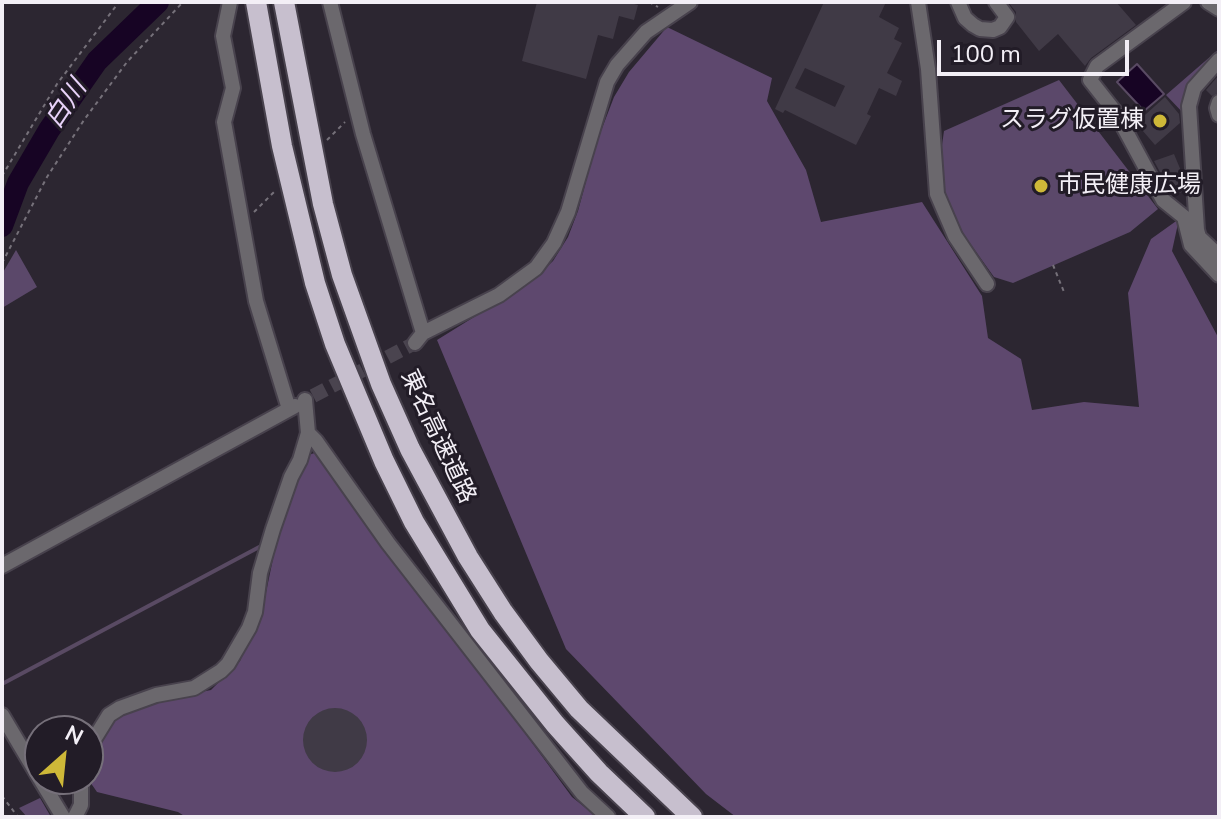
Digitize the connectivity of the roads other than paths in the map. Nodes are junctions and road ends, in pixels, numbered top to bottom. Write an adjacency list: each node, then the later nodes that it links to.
1 (230, 2): 18 (street)
2 (284, 2): 30 (highway, 東名高速道路)
3 (330, 2): 4 (street)
4 (690, 2)
5 (918, 2): 17 (street)
6 (996, 2): 9 (street)
7 (1184, 2): 16 (street)
8 (1208, 2): 11 (street)
9 (961, 3)
10 (257, 7): 29 (highway)
11 (1219, 9)
12 (1219, 60): 15 (street)
13 (1219, 102): 14 (street)
14 (1219, 115)
15 (1219, 256)
16 (1219, 275)
17 (987, 284)
18 (289, 409): 19 (street); 20 (street)
19 (308, 433): 22 (street); 28 (street)
20 (2, 566)
21 (2, 715): 23 (street)
22 (104, 723)
23 (24, 752)
24 (50, 795): 26 (street)
25 (81, 795): 27 (street)
26 (63, 817)
27 (75, 817)
28 (608, 817)
29 (645, 817)
30 (692, 817)

